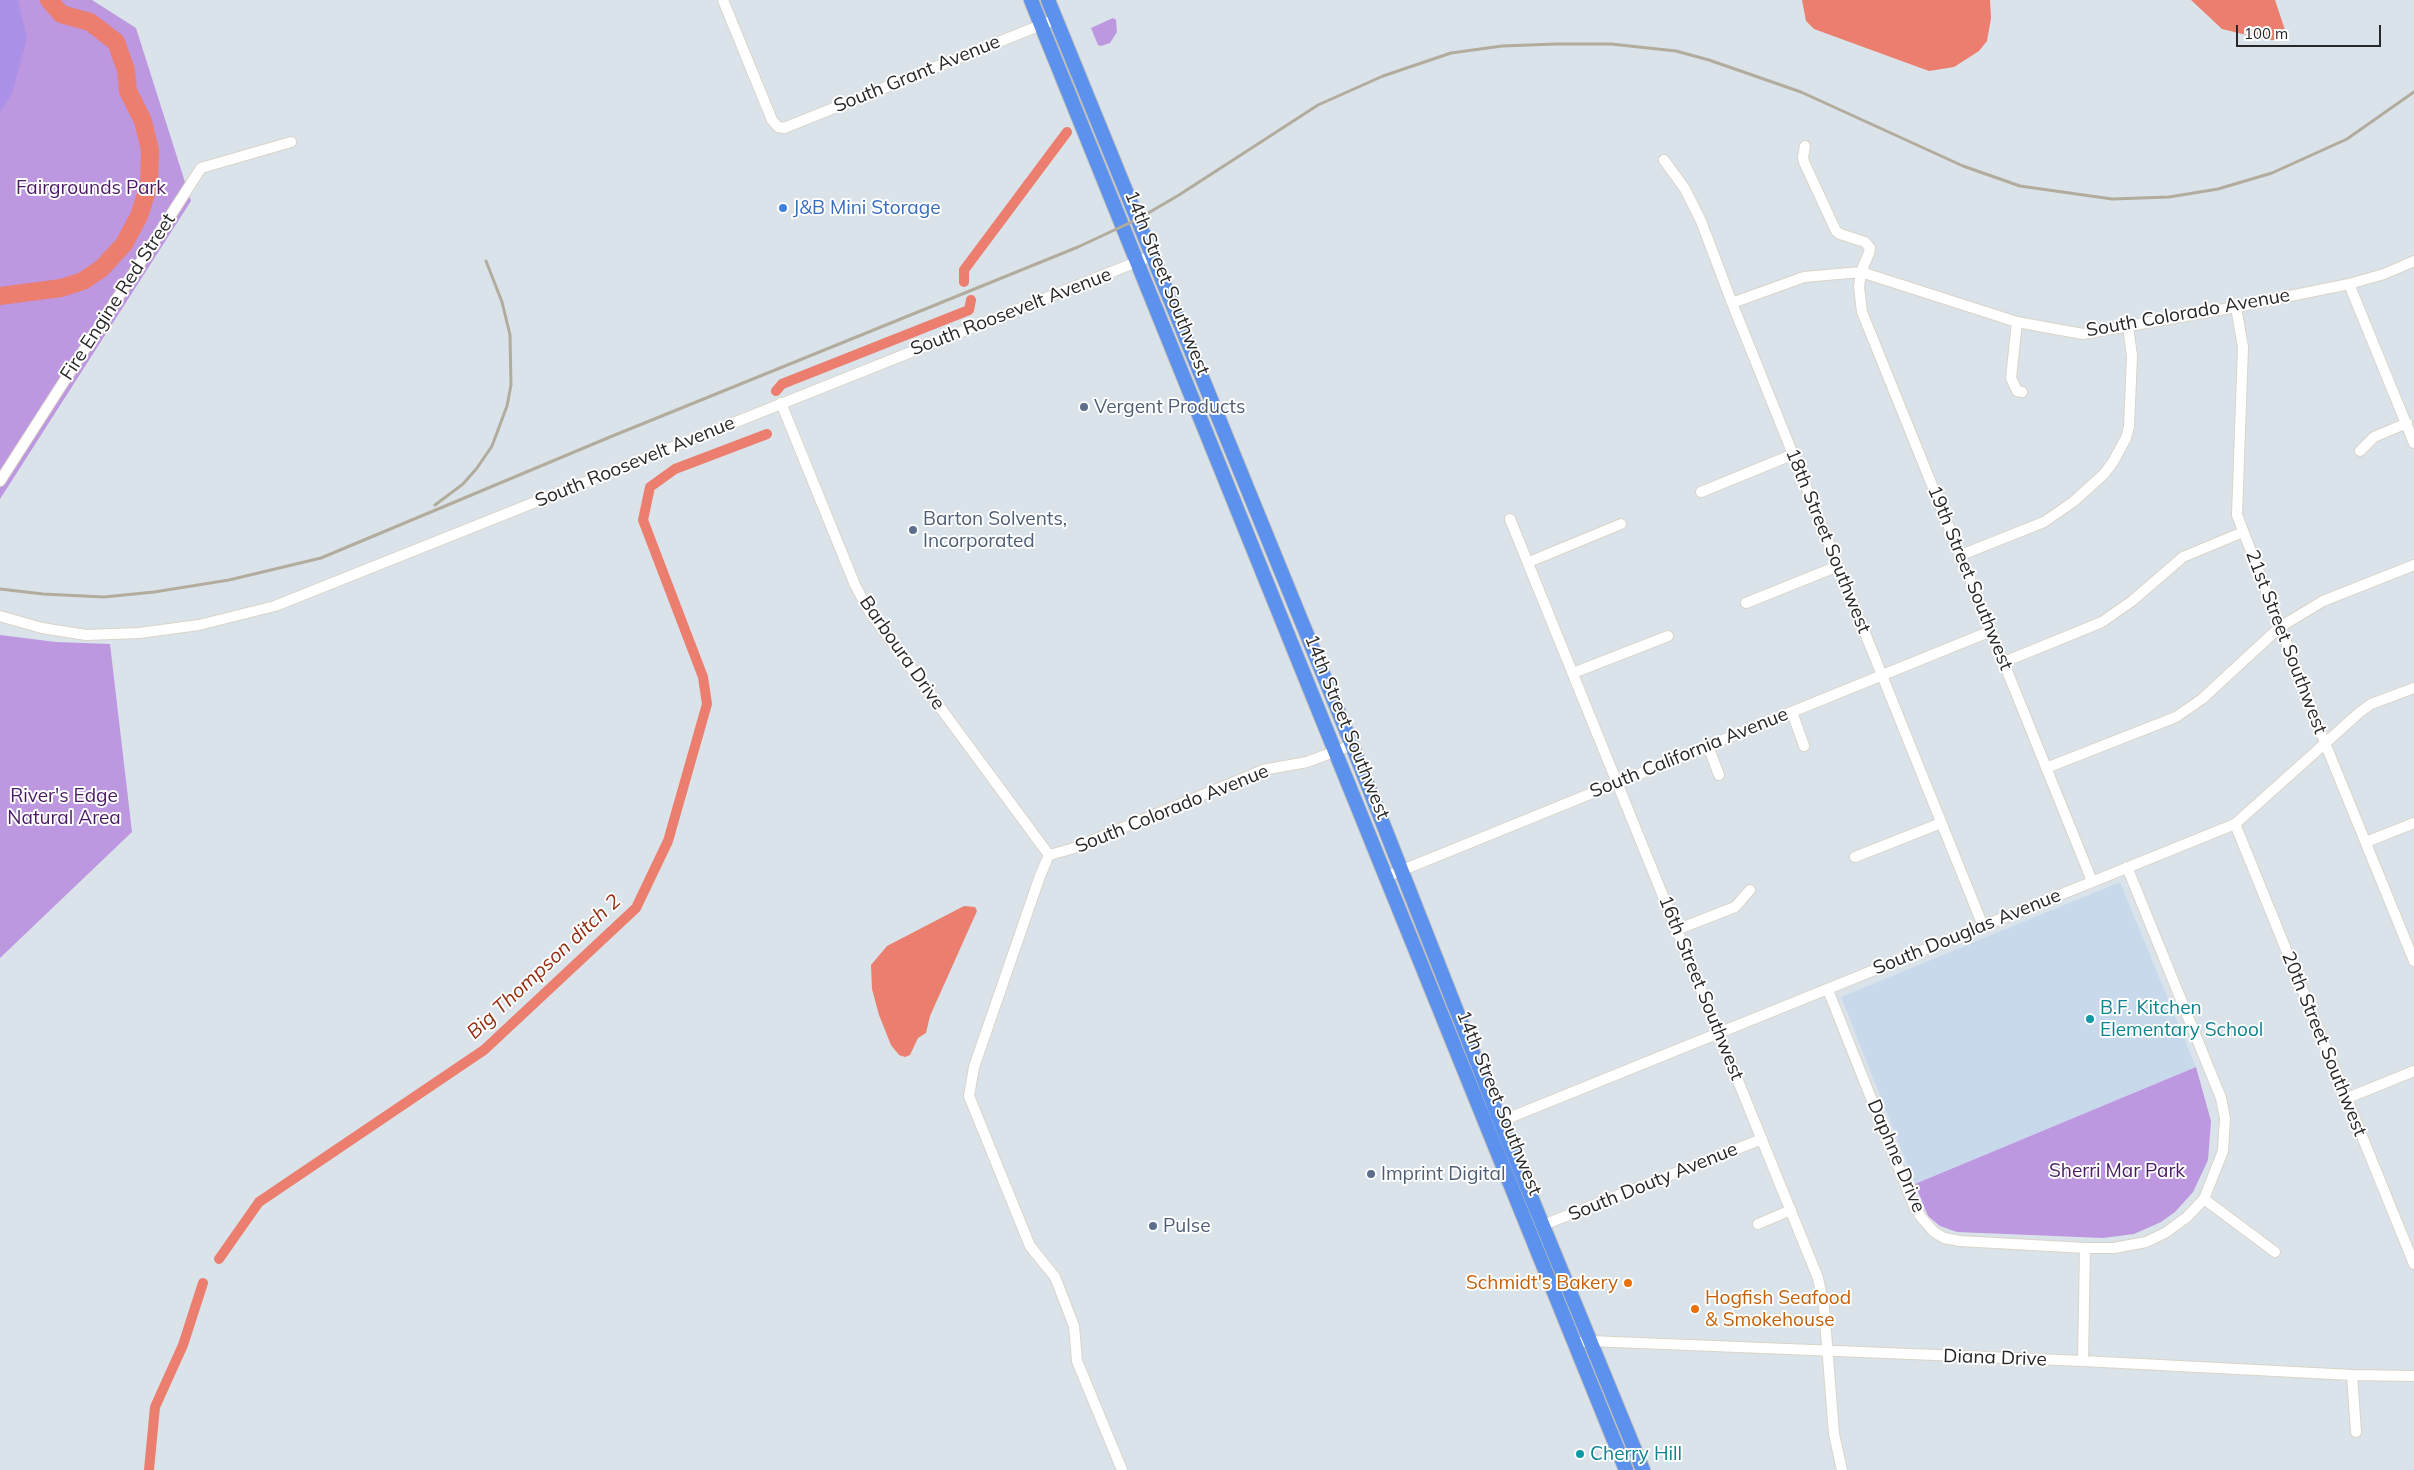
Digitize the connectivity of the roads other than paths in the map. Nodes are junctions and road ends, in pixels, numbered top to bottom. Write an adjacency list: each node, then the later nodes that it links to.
1 (723, 0): 5 (street, South Grant Avenue)
2 (1031, 0): 5 (main road, 14th Street Southwest)
3 (1048, 0): 4 (main road, 14th Street Southwest)
4 (1056, 19): 5 (street, South Grant Avenue); 9 (main road, 14th Street Southwest)
5 (1041, 24): 11 (main road, 14th Street Southwest)
6 (291, 142): 24 (street, Fire Engine Red Street)
7 (1805, 146): 12 (street, 19th Street Southwest)
8 (1664, 160): 14 (street, 18th Street Southwest)
9 (1154, 255): 11 (street, South Roosevelt Avenue); 44 (main road, 14th Street Southwest)
10 (2414, 261): 13 (street, South Colorado Avenue)
11 (1138, 262): 19 (street, South Roosevelt Avenue); 47 (main road, 14th Street Southwest)
12 (1861, 272): 14 (street, South Colorado Avenue); 16 (street, South Colorado Avenue); 29 (street, 19th Street Southwest)
13 (2348, 284): 15 (street, South Colorado Avenue); 20 (street)
14 (1732, 303): 23 (street, 18th Street Southwest)
15 (2236, 307): 17 (street, South Colorado Avenue); 28 (street, 21st Street Southwest)
16 (2017, 322): 17 (street, South Colorado Avenue); 18 (street)
17 (2128, 327): 29 (street)
18 (2022, 392)
19 (781, 403): 34 (street, South Roosevelt Avenue); 55 (street, Barboura Drive)
20 (2407, 424): 21 (street); 22 (street)
21 (2414, 443)
22 (2360, 451)
23 (1794, 454): 25 (street); 32 (street, 18th Street Southwest)
24 (0, 481)
25 (1701, 492)
26 (1510, 519): 30 (street, 16th Street Southwest)
27 (1621, 524): 30 (street)
28 (2243, 532): 35 (street, 21st Street Southwest); 38 (street)
29 (1961, 555): 36 (street, 19th Street Southwest)
30 (1528, 562): 39 (street, 16th Street Southwest)
31 (2414, 565): 35 (street)
32 (1838, 566): 33 (street); 40 (street, 18th Street Southwest)
33 (1746, 603)
34 (0, 616)
35 (2280, 627): 43 (street, 21st Street Southwest); 48 (street)
36 (1991, 631): 38 (street, 19th Street Southwest); 40 (street, South California Avenue)
37 (1668, 636): 39 (street)
38 (2004, 662): 48 (street, 19th Street Southwest)
39 (1573, 673): 50 (street, 16th Street Southwest)
40 (1882, 675): 42 (street, South California Avenue); 51 (street, 18th Street Southwest)
41 (2414, 688): 43 (street, South Douglas Avenue)
42 (1792, 712): 45 (street, South California Avenue); 46 (street)
43 (2325, 743): 53 (street, South Douglas Avenue); 54 (street, 21st Street Southwest)
44 (1352, 745): 47 (street, South Colorado Avenue); 58 (main road, 14th Street Southwest)
45 (1708, 746): 49 (street); 50 (street, South California Avenue)
46 (1804, 746)
47 (1336, 751): 55 (street, South Colorado Avenue); 59 (main road, 14th Street Southwest)
48 (2046, 768): 60 (street, 19th Street Southwest)
49 (1719, 775)
50 (1617, 782): 58 (street, South California Avenue); 63 (street, 16th Street Southwest)
51 (1941, 823): 56 (street); 62 (street, 18th Street Southwest)
52 (2414, 823): 54 (street)
53 (2235, 824): 57 (street, South Douglas Avenue); 68 (street, 20th Street Southwest)
54 (2366, 842): 64 (street, 21st Street Southwest)
55 (1049, 855): 84 (street)
56 (1856, 857)
57 (2127, 867): 60 (street, South Douglas Avenue); 71 (street, Daphne Drive)
58 (1402, 870): 59 (street, South California Avenue); 69 (main road, 14th Street Southwest)
59 (1388, 876): 69 (main road, 14th Street Southwest)
60 (2092, 881): 62 (street, South Douglas Avenue)
61 (1750, 890): 63 (street)
62 (1983, 926): 65 (street, South Douglas Avenue)
63 (1676, 930): 66 (street, 16th Street Southwest)
64 (2414, 961)
65 (1828, 990): 66 (street, South Douglas Avenue); 75 (street, Daphne Drive)
66 (1719, 1032): 69 (street, South Douglas Avenue); 70 (street, 16th Street Southwest)
67 (2414, 1071): 68 (street)
68 (2345, 1099): 77 (street, 20th Street Southwest)
69 (1494, 1124): 74 (main road, 14th Street Southwest); 78 (main road, 14th Street Southwest)
70 (1762, 1139): 72 (street, 16th Street Southwest); 74 (street, South Douty Avenue)
71 (2204, 1198): 75 (street, Daphne Drive); 76 (street)
72 (1791, 1210): 73 (street); 79 (street, 16th Street Southwest)
73 (1758, 1224)
74 (1543, 1226): 78 (main road, 14th Street Southwest)
75 (2085, 1248): 80 (street)
76 (2275, 1252)
77 (2414, 1264)
78 (1583, 1342): 79 (street, Diana Drive); 85 (main road, 14th Street Southwest); 86 (main road, 14th Street Southwest)
79 (1826, 1351): 80 (street, Diana Drive); 87 (street, 16th Street Southwest)
80 (2083, 1361): 81 (street, Diana Drive)
81 (2352, 1375): 82 (street, Diana Drive); 83 (street)
82 (2414, 1376)
83 (2356, 1432)
84 (1122, 1470)
85 (1626, 1470)
86 (1643, 1470)
87 (1842, 1470)

